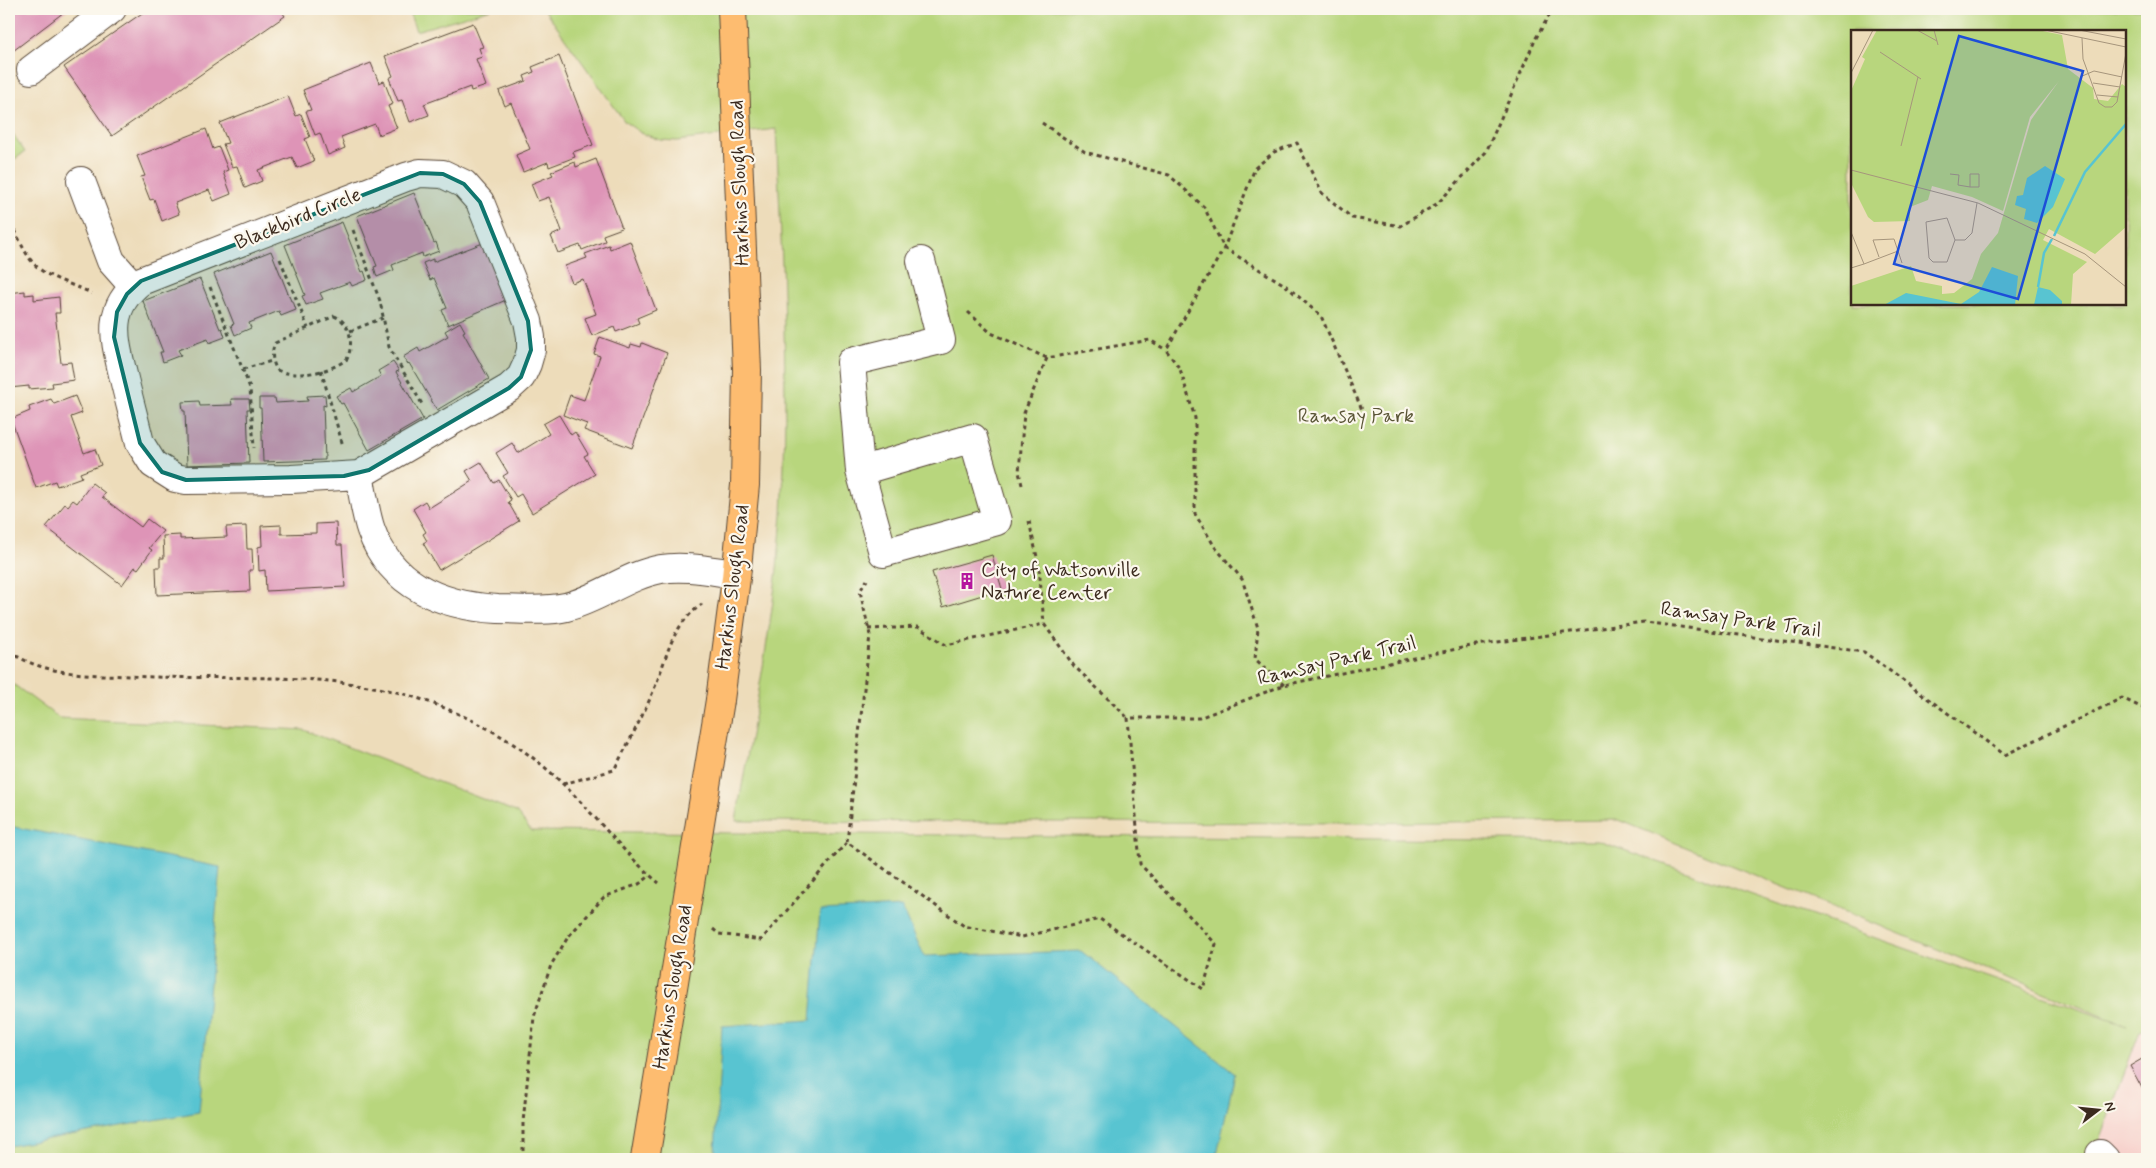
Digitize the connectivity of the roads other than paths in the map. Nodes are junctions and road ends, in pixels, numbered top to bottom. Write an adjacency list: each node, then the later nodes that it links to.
1 (112, 9): 3 (street)
2 (732, 9): 9 (main road, Harkins Slough Road)
3 (30, 70)
4 (81, 181): 6 (street)
5 (921, 261): 7 (street)
6 (134, 287): 8 (street, Blackbird Circle); 8 (street, Blackbird Circle)
7 (860, 471): 7 (street)
8 (355, 475): 9 (street)
9 (736, 576): 10 (main road, Harkins Slough Road, bridge)
10 (645, 1159)

